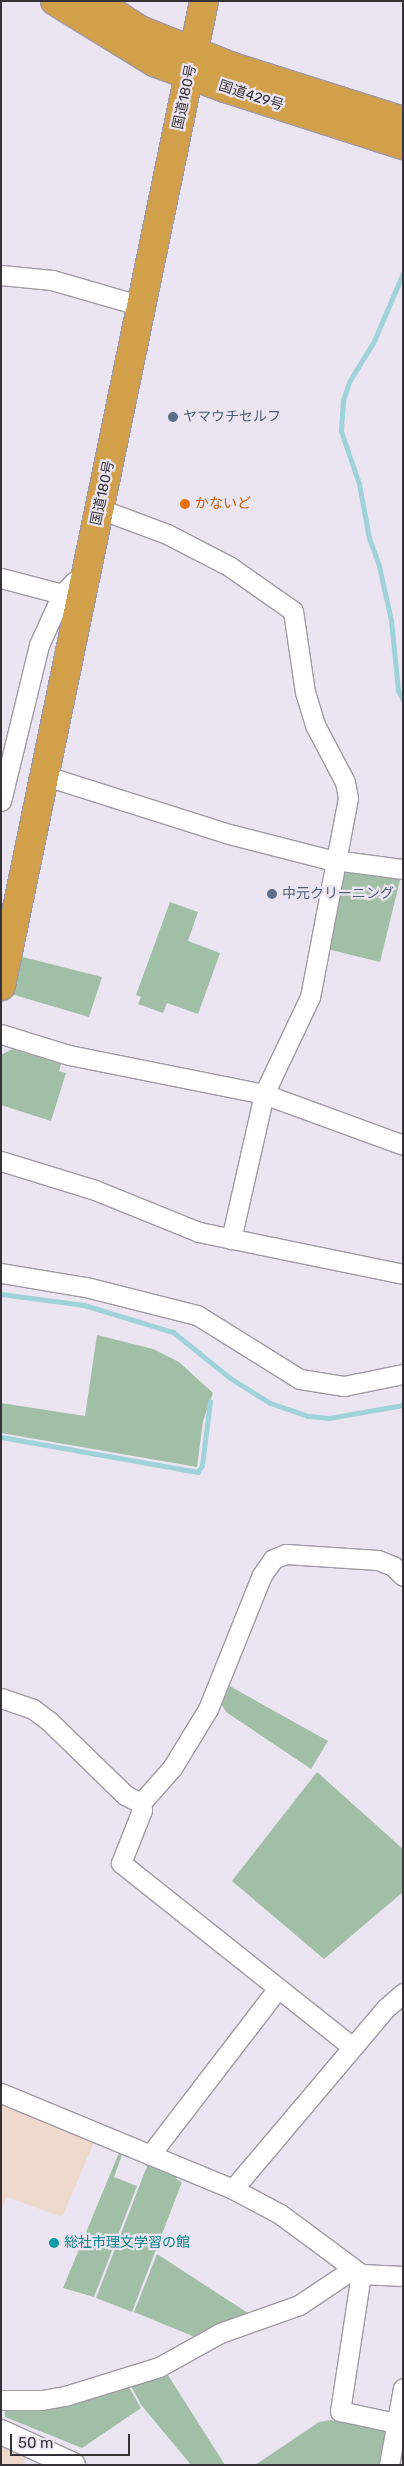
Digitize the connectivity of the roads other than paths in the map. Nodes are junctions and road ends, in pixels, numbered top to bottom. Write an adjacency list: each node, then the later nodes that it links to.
1 (55, 1): 4 (highway, 国道429号)
2 (95, 1): 4 (highway, 国道429号)
3 (204, 1): 4 (highway, 国道180号)
4 (192, 63): 5 (highway, 国道429号); 6 (highway, 国道429号); 8 (highway, 国道180号)
5 (403, 121)
6 (403, 144)
7 (1, 275): 8 (street)
8 (142, 306): 9 (highway, 国道180号)
9 (100, 509): 11 (highway, 国道180号); 15 (street)
10 (1, 578): 12 (street)
11 (85, 579): 12 (street); 13 (highway, 国道180号)
12 (62, 594): 14 (street)
13 (46, 776): 15 (street); 17 (highway, 国道180号)
14 (1, 801)
15 (339, 860): 16 (street); 19 (street)
16 (403, 870)
17 (1, 986)
18 (1, 1034): 19 (street)
19 (264, 1094): 20 (street); 22 (street)
20 (403, 1145)
21 (1, 1161): 22 (street)
22 (231, 1239): 24 (street)
23 (1, 1273): 25 (street)
24 (403, 1274)
25 (403, 1374)
26 (403, 1576): 28 (street)
27 (1, 1698): 28 (street)
28 (141, 1803): 29 (street)
29 (278, 1988): 31 (street); 33 (street)
30 (403, 1993): 31 (street)
31 (352, 2047): 34 (street)
32 (1, 2093): 33 (street)
33 (150, 2155): 34 (street)
34 (233, 2189): 35 (street)
35 (357, 2271): 36 (street); 38 (street); 39 (street)
36 (403, 2276)
37 (403, 2388): 39 (street)
38 (1, 2400)
39 (396, 2423): 42 (street)
40 (1, 2432): 41 (street)
41 (73, 2465)
42 (389, 2465)

